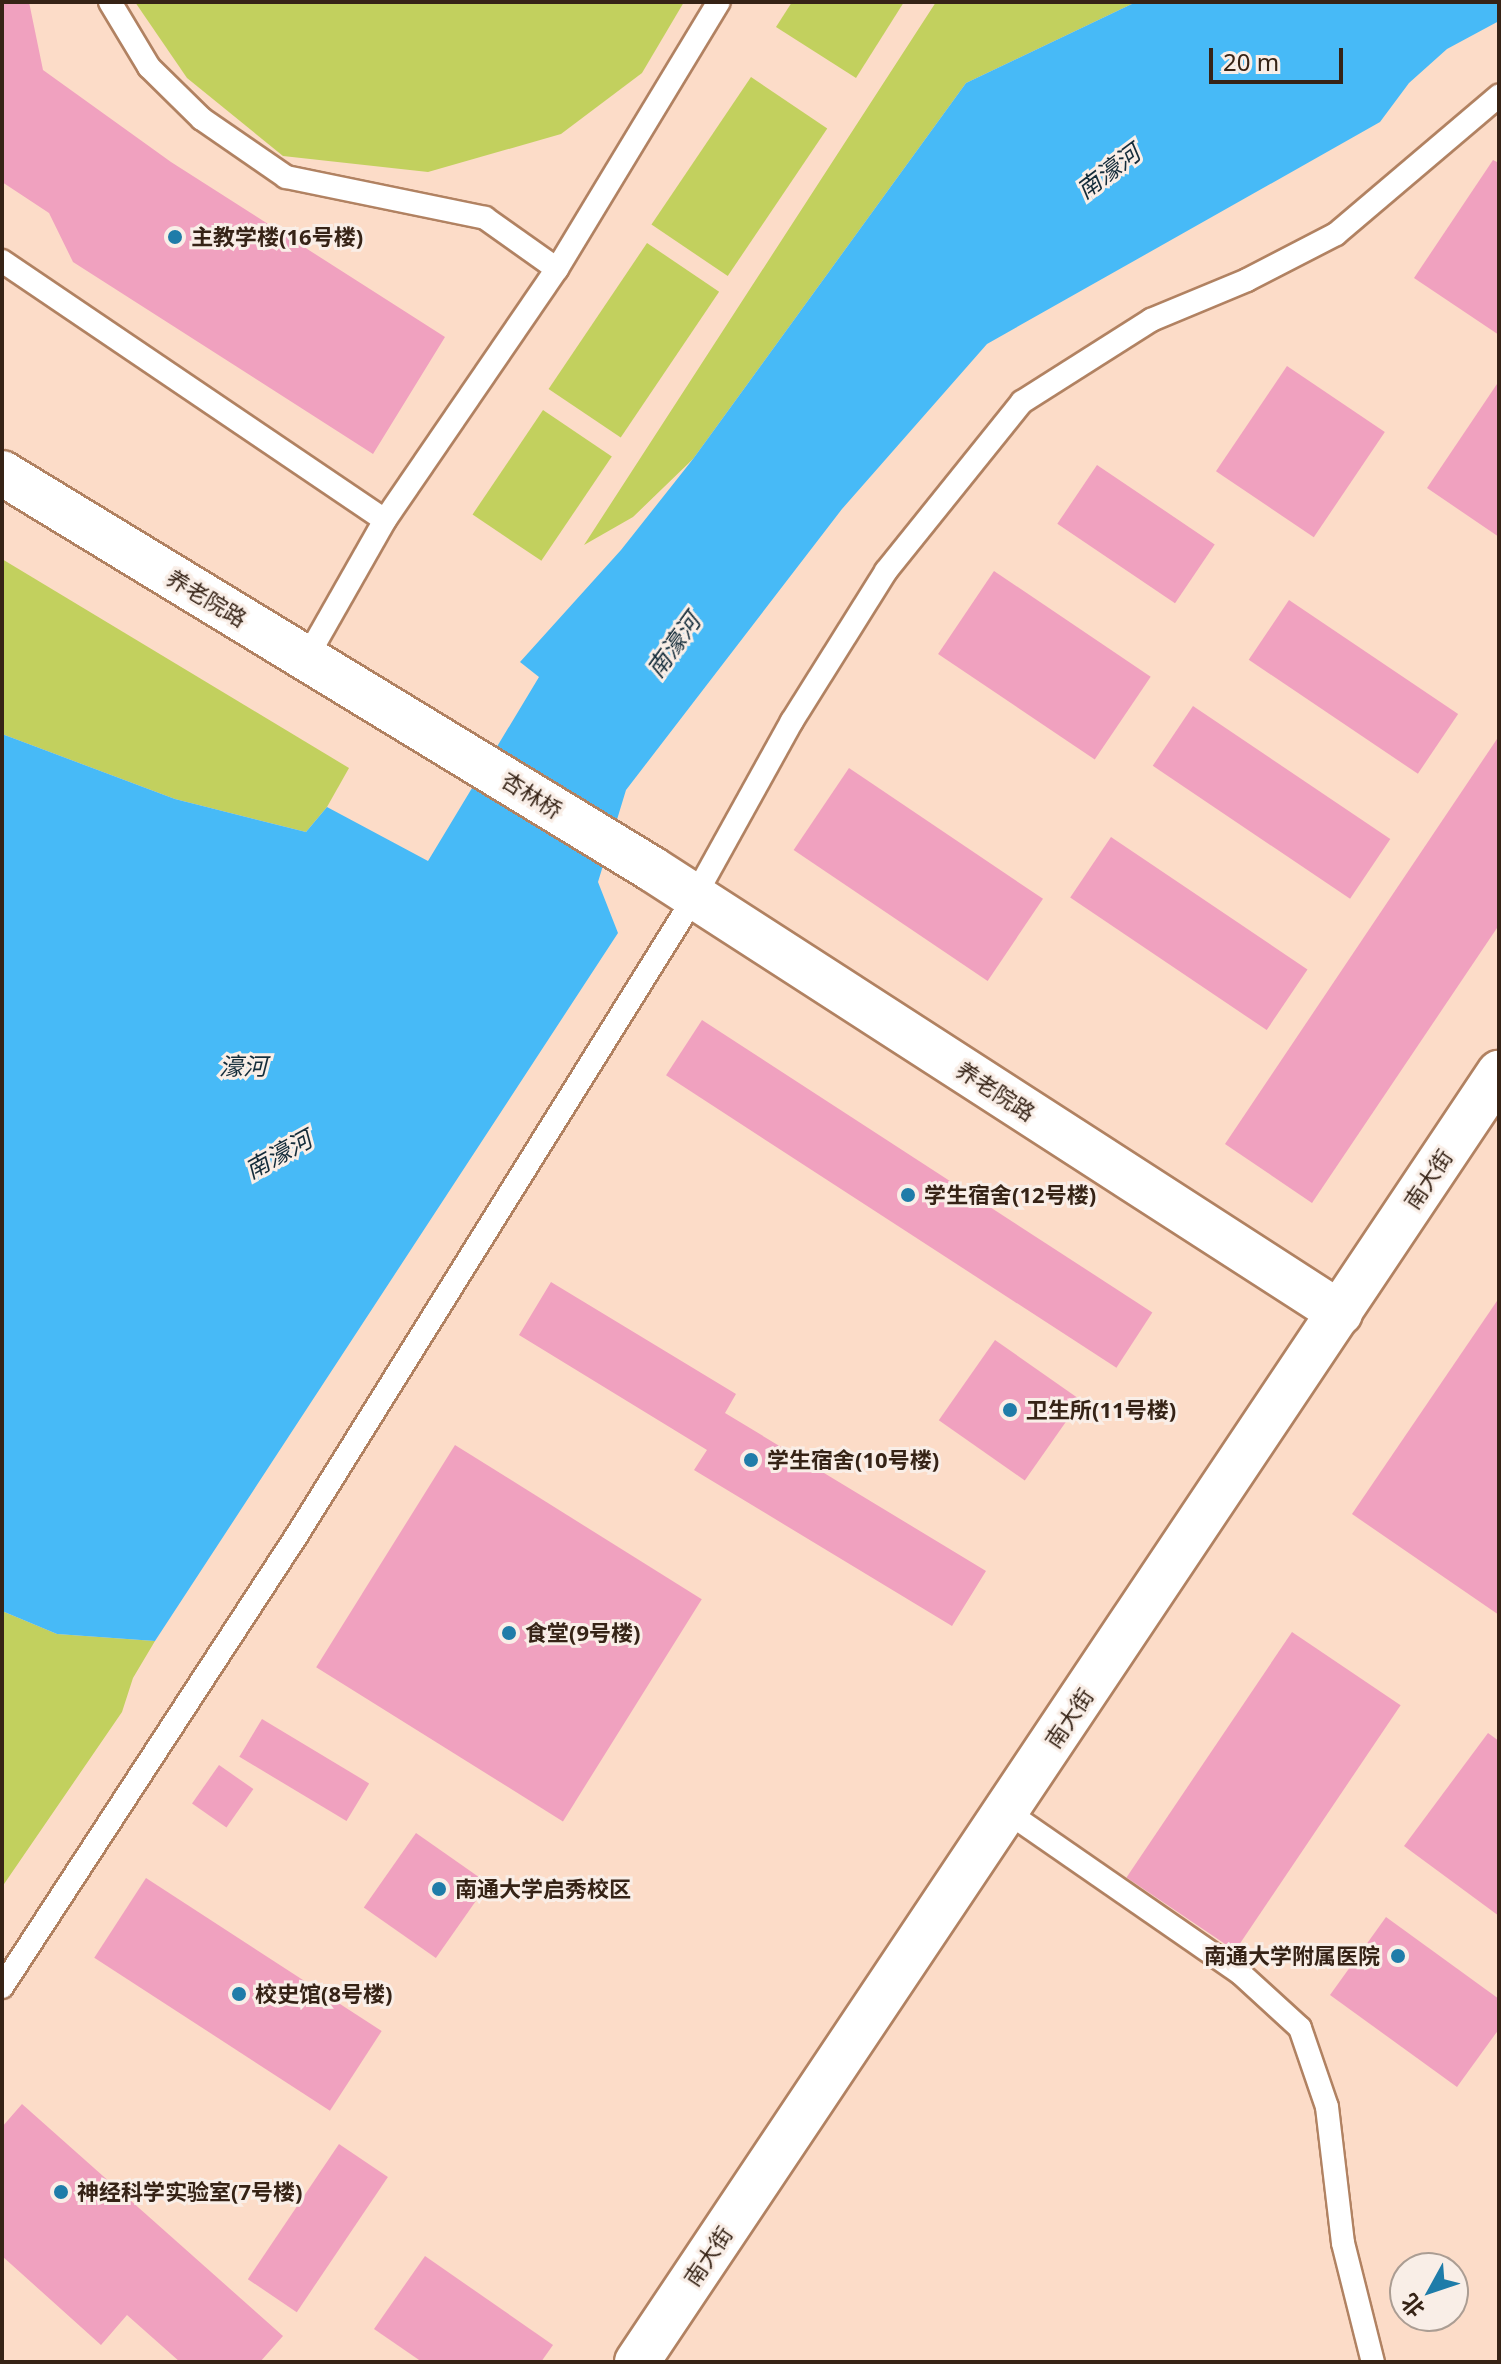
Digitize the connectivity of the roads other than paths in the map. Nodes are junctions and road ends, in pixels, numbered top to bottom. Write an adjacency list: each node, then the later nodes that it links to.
1 (110, 2): 5 (lane)
2 (719, 2): 5 (lane)
3 (1499, 96): 11 (lane)
4 (2, 261): 7 (lane)
5 (557, 269): 7 (lane)
6 (2, 473): 8 (street, 养老院路)
7 (385, 520): 8 (lane)
8 (306, 659): 9 (street, 养老院路)
9 (412, 721): 10 (street, 杏林桥)
10 (652, 869): 11 (street, 养老院路)
11 (695, 896): 13 (street, 养老院路); 15 (lane)
12 (1499, 1073): 13 (street, 南大街)
13 (1340, 1313): 14 (street, 南大街)
14 (1006, 1811): 16 (street, 南大街); 17 (lane)
15 (3, 1984)
16 (637, 2362)
17 (1373, 2362)

